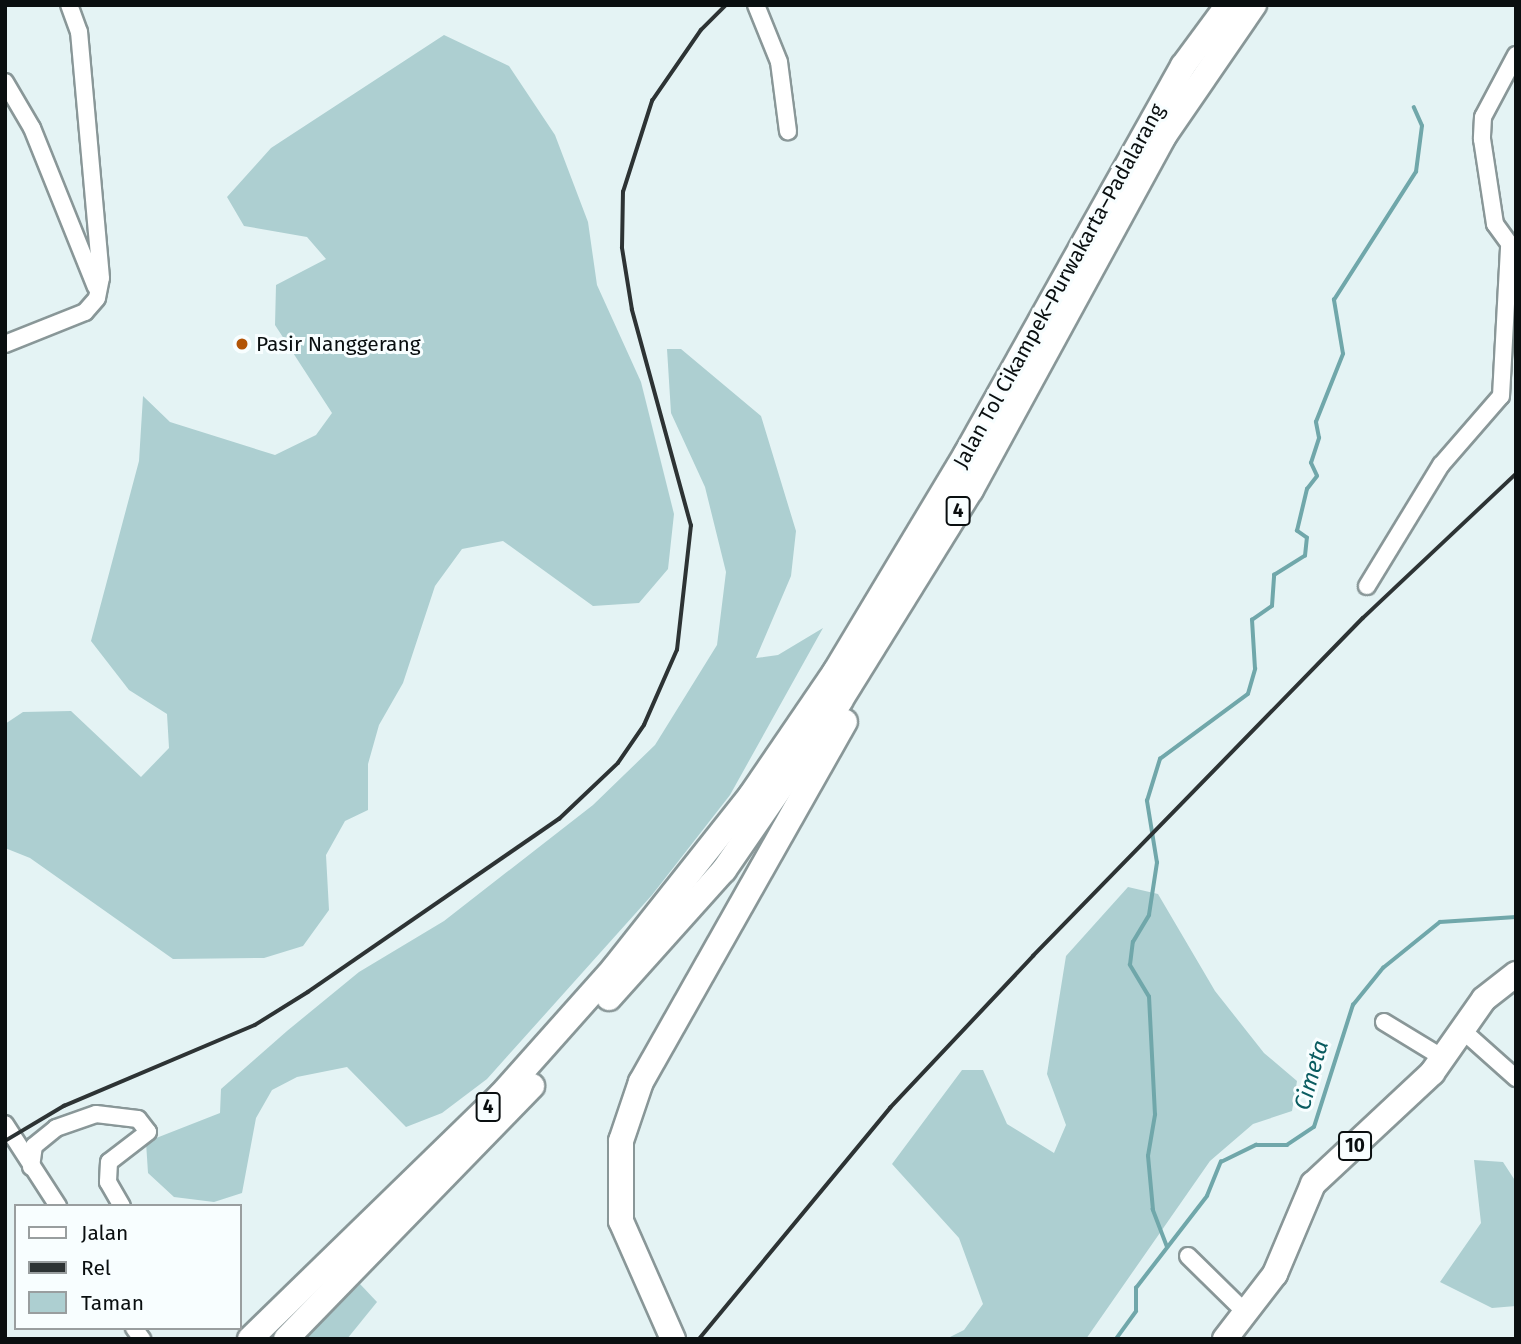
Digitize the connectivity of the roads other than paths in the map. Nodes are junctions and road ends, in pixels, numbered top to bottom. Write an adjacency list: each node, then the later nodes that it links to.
1 (69, 5): 9 (street)
2 (756, 5): 7 (street)
3 (1228, 5): 24 (highway, Jalan Tol Cikampek–Purwakarta–Padalarang / 4)
4 (1254, 5): 11 (highway, Jalan Tol Cikampek–Purwakarta–Padalarang / 4)
5 (1516, 55): 8 (street)
6 (5, 82): 9 (street)
7 (788, 131)
8 (1512, 249): 12 (street)
9 (97, 298): 10 (street)
10 (5, 344)
11 (920, 569): 25 (highway, Jalan Tol Cikampek–Purwakarta–Padalarang / 4); 26 (highway)
12 (1367, 586)
13 (1516, 974): 15 (highway, 10)
14 (1384, 1022): 16 (street)
15 (1461, 1029): 16 (highway, 10); 17 (street)
16 (1443, 1059): 23 (highway, 10)
17 (1516, 1078)
18 (5, 1124): 19 (street)
19 (31, 1167): 20 (street); 21 (street)
20 (57, 1204)
21 (121, 1204)
22 (1188, 1256): 23 (street)
23 (1246, 1313): 27 (highway, 10)
24 (250, 1339)
25 (286, 1339)
26 (673, 1339)
27 (1225, 1339)

